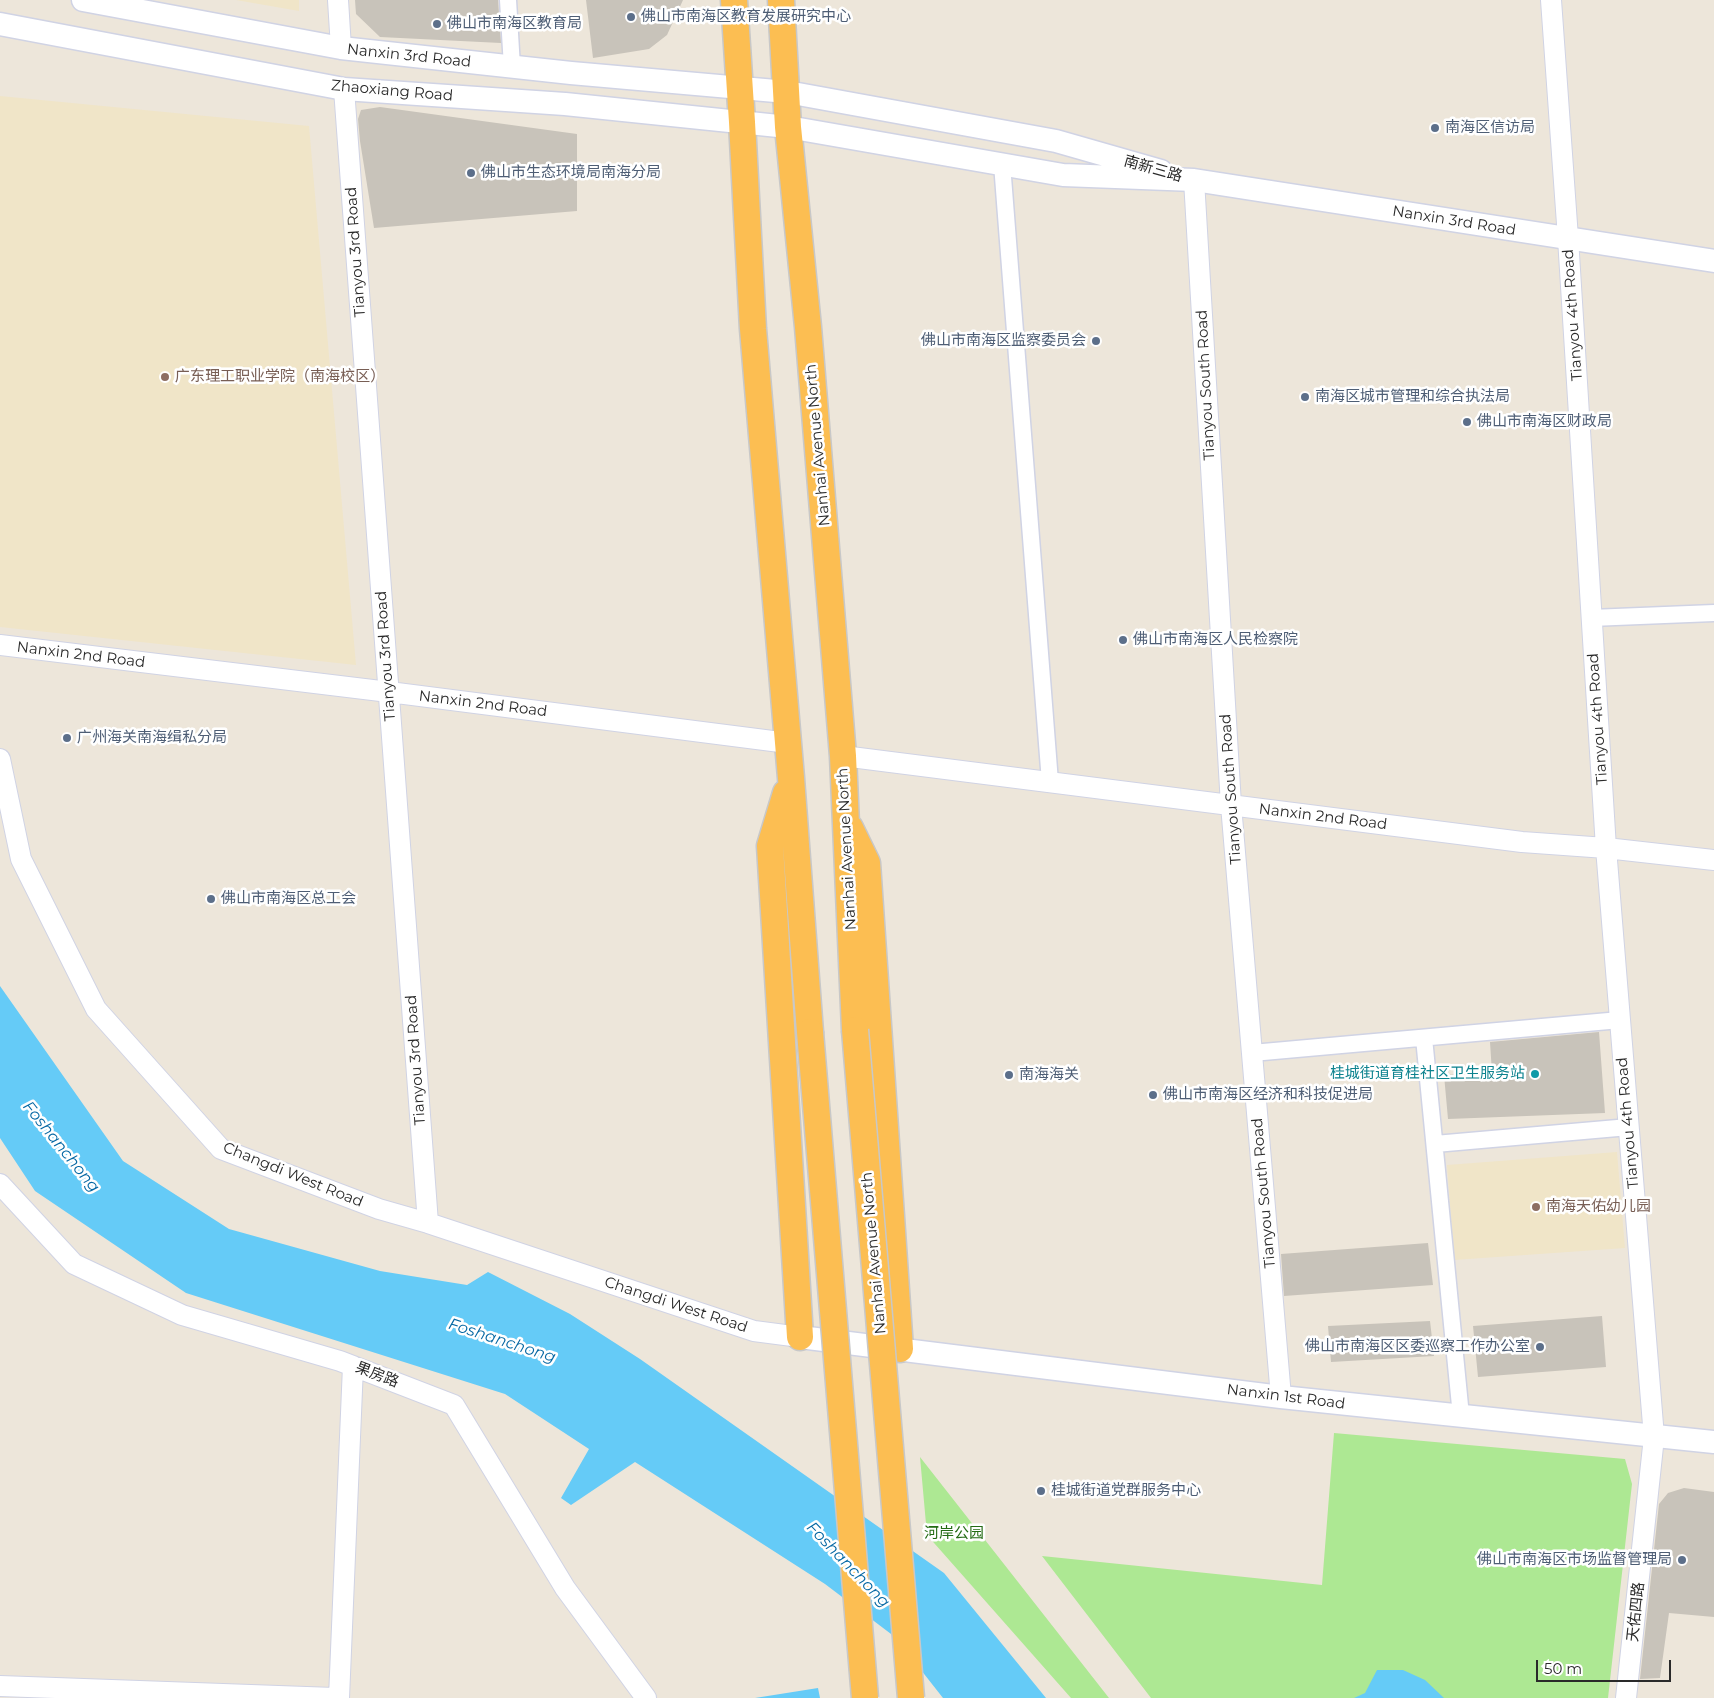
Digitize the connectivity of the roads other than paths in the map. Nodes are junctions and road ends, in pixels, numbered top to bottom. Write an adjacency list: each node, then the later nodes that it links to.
1 (83, 0): 8 (main road, Nanxin 3rd Road)
2 (338, 0): 8 (street)
3 (508, 0): 9 (street)
4 (734, 0): 10 (highway)
5 (781, 0): 12 (highway, Nanhai Avenue North)
6 (1551, 0): 17 (street, Tianyou 4th Road)
7 (0, 24): 11 (main road, Zhaoxiang Road)
8 (341, 48): 9 (main road, Nanxin 3rd Road)
9 (512, 67): 10 (main road, Nanxin 3rd Road)
10 (739, 87): 12 (main road, 南新三路); 13 (highway)
11 (344, 89): 13 (main road, Zhaoxiang Road); 22 (street, Tianyou 3rd Road)
12 (787, 92): 14 (highway, Nanhai Avenue North); 16 (main road, 南新三路)
13 (742, 122): 14 (main road, Zhaoxiang Road); 23 (highway)
14 (788, 127): 15 (main road, 南新三路); 24 (highway, Nanhai Avenue North)
15 (1002, 164): 16 (main road, 南新三路); 27 (street)
16 (1194, 180): 17 (main road, Nanxin 3rd Road); 28 (street, Tianyou South Road)
17 (1568, 238): 18 (main road, Nanxin 3rd Road); 20 (street, Tianyou 4th Road)
18 (1714, 261)
19 (1714, 613): 20 (street)
20 (1591, 618): 30 (street, Tianyou 4th Road)
21 (0, 645): 22 (street, Nanxin 2nd Road)
22 (389, 692): 23 (street, Nanxin 2nd Road); 38 (street, Tianyou 3rd Road)
23 (788, 743): 26 (highway)
24 (843, 756): 27 (street, Nanxin 2nd Road); 29 (highway, Nanhai Avenue North)
25 (0, 759): 38 (street, Changdi West Road)
26 (791, 778): 39 (highway); 50 (highway, bridge)
27 (1050, 782): 28 (street, Nanxin 2nd Road)
28 (1231, 805): 30 (street, Nanxin 2nd Road); 34 (street, Tianyou South Road)
29 (846, 819): 40 (highway); 51 (highway, Nanhai Avenue North, bridge)
30 (1606, 848): 31 (street, Nanxin 2nd Road); 32 (street, Tianyou 4th Road)
31 (1714, 860)
32 (1620, 1020): 33 (street); 35 (street, Tianyou 4th Road)
33 (1424, 1038): 34 (street); 36 (street)
34 (1252, 1053): 42 (street, Tianyou South Road)
35 (1629, 1127): 36 (street); 44 (street, Tianyou 4th Road)
36 (1435, 1144): 43 (street)
37 (0, 1184): 41 (street, 果房路)
38 (428, 1223): 39 (street, Changdi West Road)
39 (800, 1336): 40 (main road, Nanxin 1st Road)
40 (900, 1350): 42 (main road, Nanxin 1st Road)
41 (353, 1366): 48 (street); 49 (street, 果房路)
42 (1281, 1397): 43 (main road, Nanxin 1st Road)
43 (1461, 1416): 44 (main road, Nanxin 1st Road)
44 (1654, 1437): 45 (main road, Nanxin 1st Road); 52 (street, 天佑四路)
45 (1714, 1442)
46 (0, 1686): 47 (street)
47 (334, 1698)
48 (339, 1698)
49 (646, 1698)
50 (864, 1698)
51 (911, 1698)
52 (1626, 1698)

